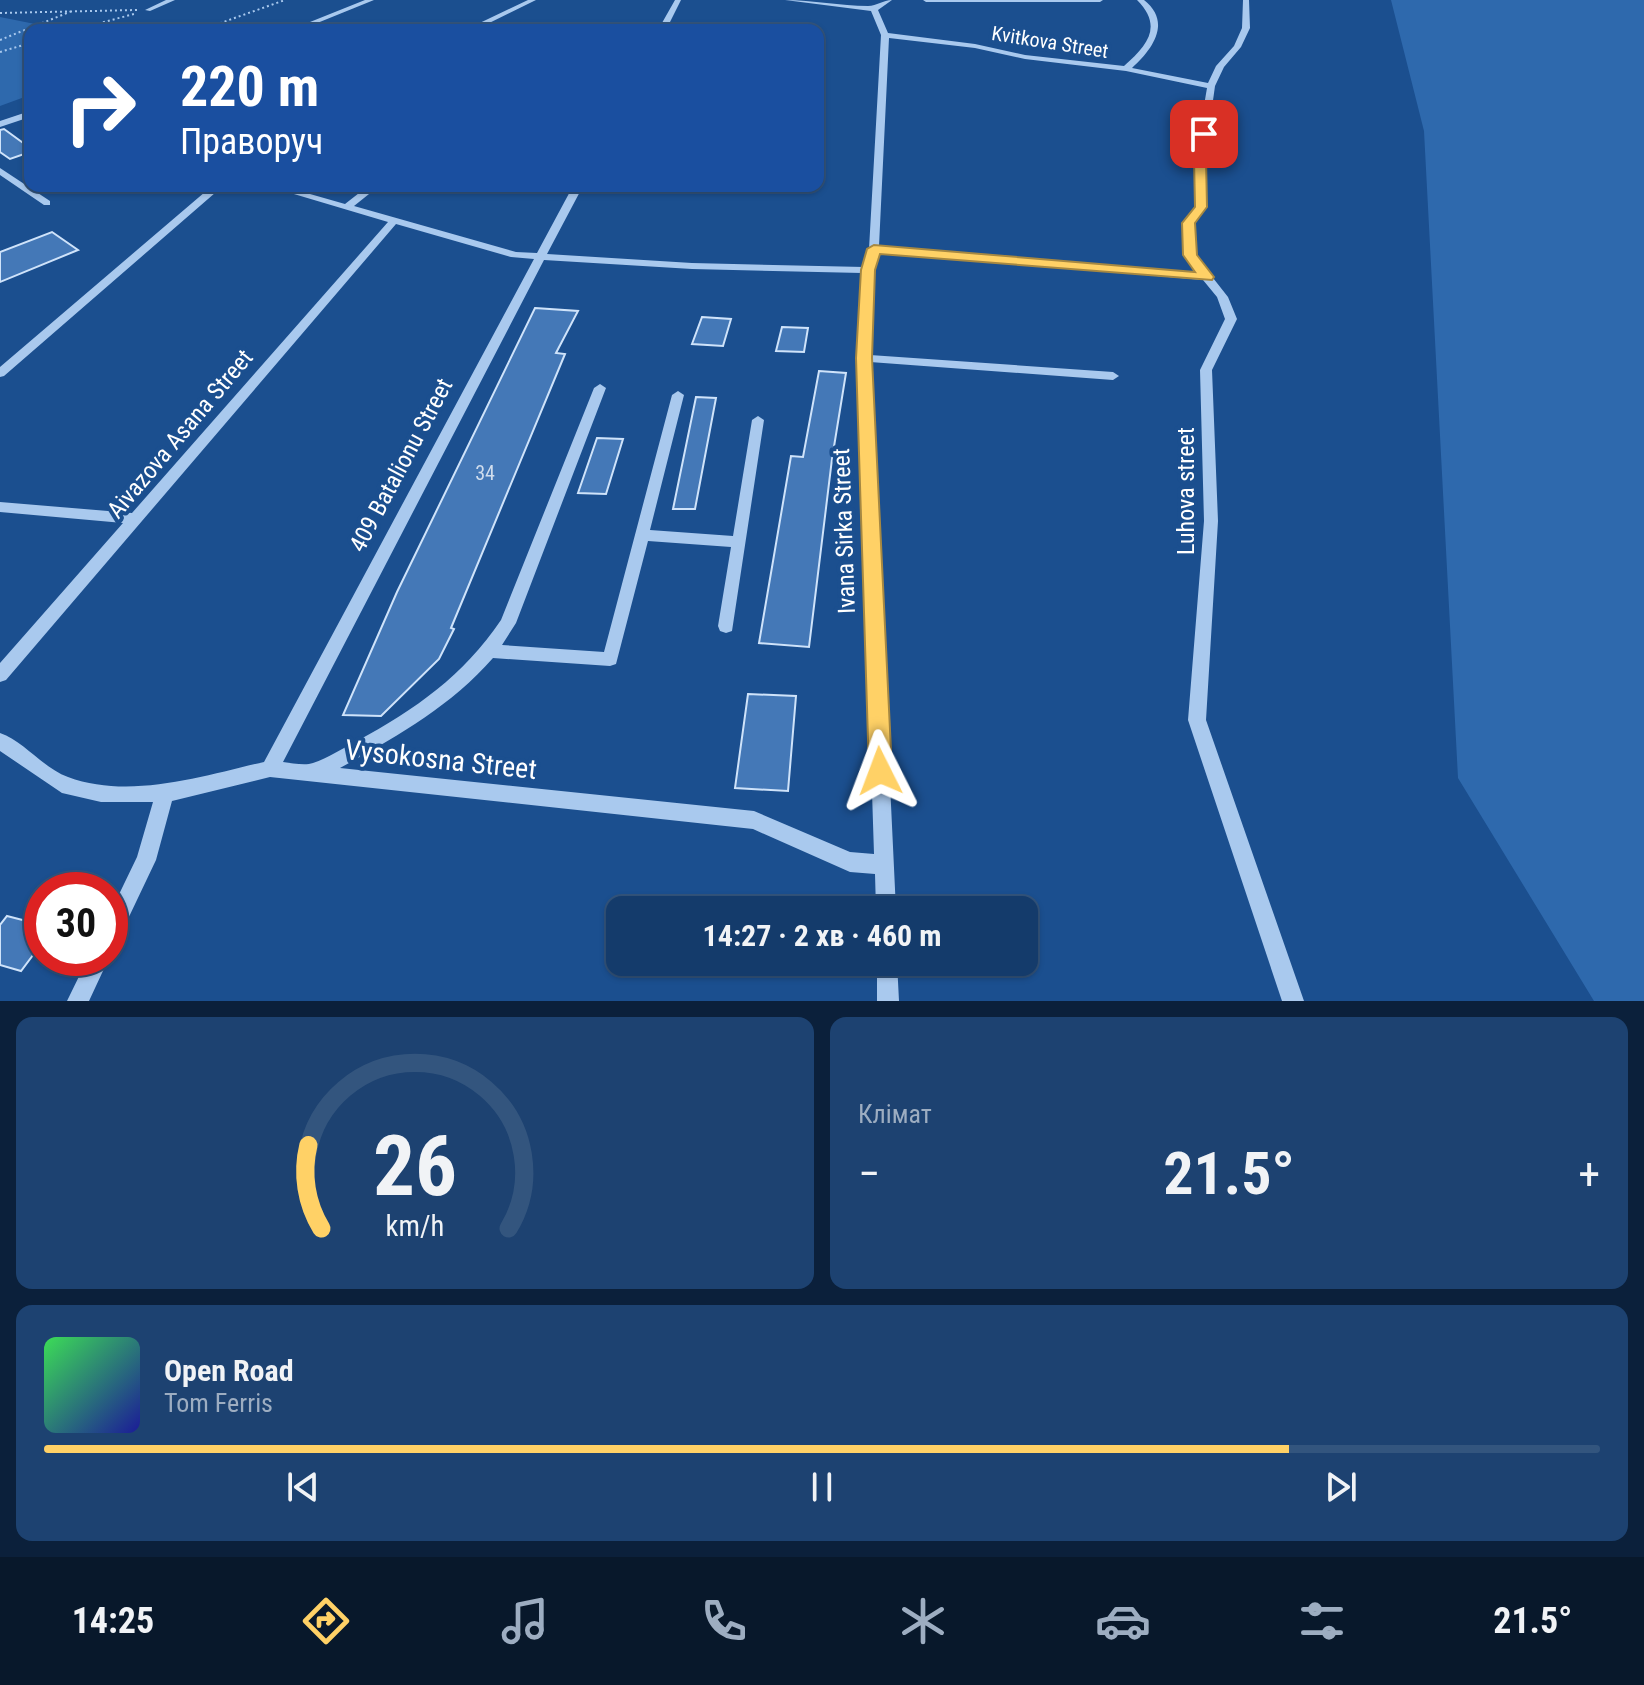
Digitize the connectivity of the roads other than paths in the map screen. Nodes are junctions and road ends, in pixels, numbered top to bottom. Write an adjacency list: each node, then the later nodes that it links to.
1 (172, 0): 12 (street)
2 (371, 0): 13 (street)
3 (533, 0): 14 (street)
4 (678, 0): 15 (street)
5 (788, 0): 11 (street)
6 (889, 0): 11 (street)
7 (926, 0): 8 (street)
8 (1100, 0)
9 (1140, 0): 17 (street)
10 (1246, 0): 18 (street, Luhova street)
11 (874, 9): 16 (street, Ivana Sirka Street)
12 (148, 10)
13 (309, 24)
14 (482, 24)
15 (665, 24)
16 (885, 35): 17 (street, Kvitkova Street); 31 (street, Ivana Sirka Street)
17 (1126, 69): 18 (street, Kvitkova Street)
18 (1211, 86): 34 (street, Luhova street)
19 (24, 116): 20 (street)
20 (0, 124)
21 (0, 171): 22 (street)
22 (24, 187)
23 (31, 192): 28 (street)
24 (211, 192): 36 (street)
25 (295, 192): 29 (street)
26 (366, 192): 29 (street)
27 (575, 192): 32 (street, 409 Batalionu Street)
28 (47, 203)
29 (348, 206): 30 (street)
30 (394, 221): 32 (street); 42 (street, Aivazova Asana Street)
31 (874, 249): 33 (street, Ivana Sirka Street); 34 (street)
32 (540, 257): 33 (street); 49 (street, 409 Batalionu Street)
33 (868, 270): 35 (street, Ivana Sirka Street)
34 (1207, 277): 59 (street, Luhova street)
35 (864, 358): 37 (street); 52 (street, Ivana Sirka Street)
36 (0, 373)
37 (1113, 376)
38 (600, 388): 46 (street)
39 (678, 395): 43 (street)
40 (758, 420): 44 (street)
41 (0, 507): 42 (street)
42 (137, 519): 47 (street, Aivazova Asana Street)
43 (642, 535): 44 (street); 46 (street)
44 (739, 542): 45 (street)
45 (726, 626)
46 (492, 651): 50 (street)
47 (0, 675)
48 (0, 741): 51 (street, Vysokosna Street)
49 (270, 769): 50 (street, Vysokosna Street); 51 (street, Vysokosna Street)
50 (311, 774): 52 (street, Vysokosna Street)
51 (165, 794): 54 (street)
52 (885, 865): 53 (street, Ivana Sirka Street)
53 (886, 896)
54 (128, 898)
55 (90, 976): 57 (street)
56 (887, 976): 58 (street)
57 (78, 1001)
58 (888, 1001)
59 (1293, 1001)

